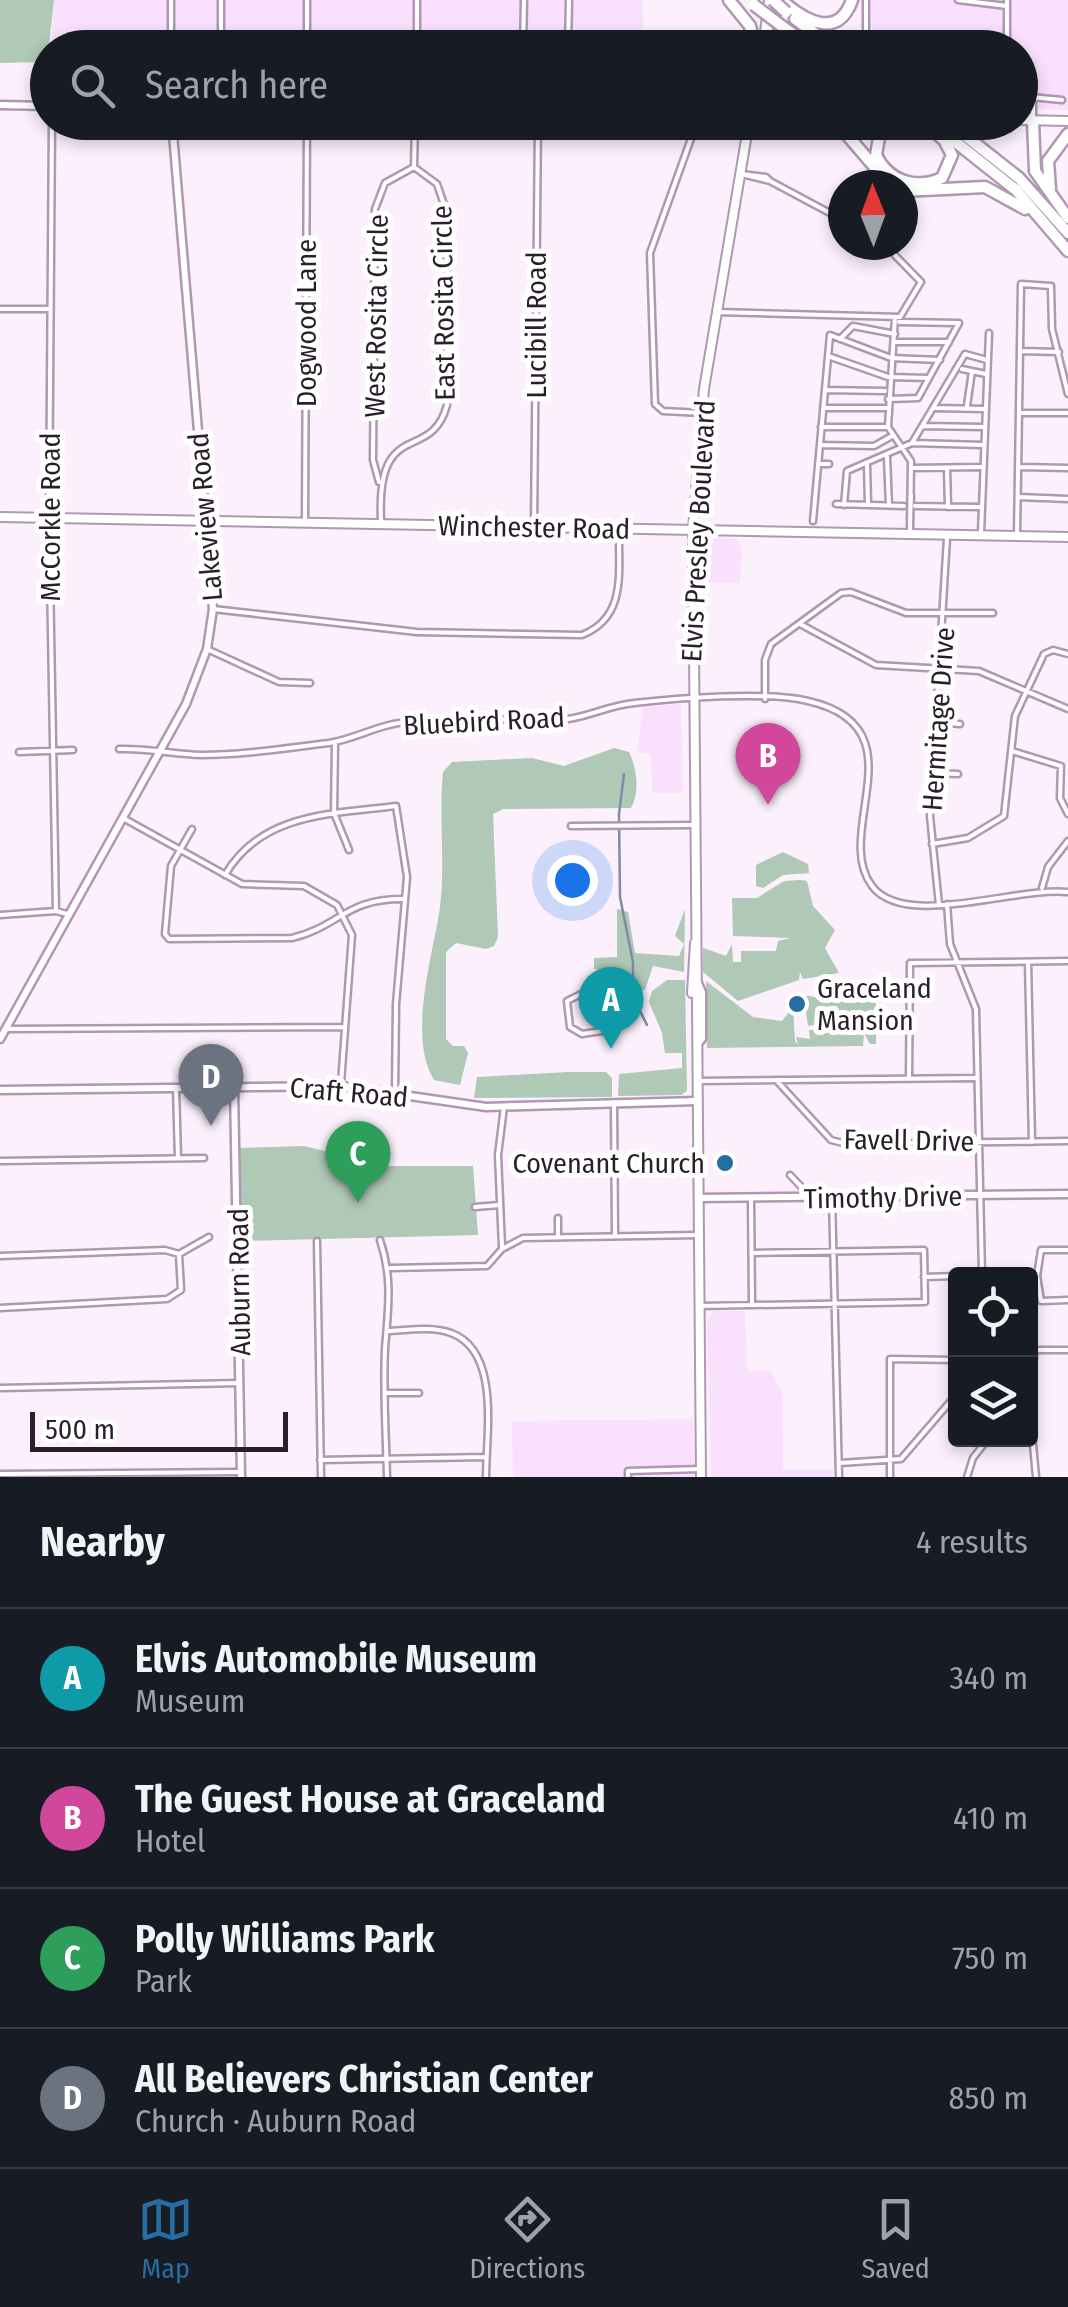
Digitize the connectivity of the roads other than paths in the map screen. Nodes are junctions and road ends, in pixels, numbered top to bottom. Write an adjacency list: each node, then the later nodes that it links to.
1 (170, 0): 14 (street)
2 (222, 0): 15 (street)
3 (307, 0): 16 (street)
4 (417, 0): 17 (street)
5 (524, 0): 18 (street)
6 (569, 0): 19 (street)
7 (729, 0): 20 (highway)
8 (852, 0): 12 (highway)
9 (866, 0): 24 (street)
10 (958, 0): 13 (street)
11 (751, 2): 22 (highway, bridge)
12 (777, 3): 21 (main road); 23 (highway)
13 (1007, 3): 25 (street)
14 (170, 30)
15 (222, 30)
16 (307, 30)
17 (417, 30)
18 (523, 30)
19 (568, 30)
20 (750, 30)
21 (765, 30)
22 (786, 30)
23 (812, 30)
24 (866, 30)
25 (1007, 30)
26 (1038, 97): 27 (street)
27 (1062, 100)
28 (0, 105): 29 (street)
29 (30, 106)
30 (1038, 119): 31 (main road)
31 (1068, 121)
32 (1068, 134): 52 (highway)
33 (52, 140): 59 (street, McCorkle Road)
34 (174, 140): 121 (street, Lakeview Road)
35 (307, 140): 122 (street, Dogwood Lane)
36 (415, 140): 48 (street, East Rosita Circle)
37 (538, 140): 125 (street, Lucibill Road)
38 (690, 140): 87 (street)
39 (746, 140): 50 (main road, Elvis Presley Boulevard)
40 (852, 140): 47 (highway)
41 (861, 140): 47 (highway)
42 (879, 140): 43 (highway)
43 (944, 140)
44 (953, 140): 55 (highway)
45 (973, 140): 55 (highway)
46 (1029, 140): 52 (highway)
47 (868, 159): 49 (highway)
48 (414, 166): 108 (street, West Rosita Circle); 108 (street, East Rosita Circle)
49 (877, 170)
50 (741, 174): 53 (street); 60 (main road, Elvis Presley Boulevard)
51 (918, 192): 55 (highway)
52 (1058, 203): 54 (highway)
53 (828, 212)
54 (1068, 218)
55 (1062, 235): 56 (highway)
56 (1068, 251)
57 (900, 260): 61 (street)
58 (0, 309): 59 (street)
59 (52, 309): 119 (street, McCorkle Road)
60 (716, 312): 61 (street); 87 (main road, Elvis Presley Boulevard)
61 (898, 318): 63 (street); 66 (street)
62 (989, 333): 71 (street)
63 (895, 334): 64 (street); 65 (street)
64 (840, 340): 69 (street); 70 (street)
65 (894, 342): 66 (street); 70 (street)
66 (949, 342): 72 (street)
67 (1020, 351): 68 (street); 68 (street); 88 (street)
68 (1059, 352): 80 (street)
69 (828, 356): 76 (street); 78 (street)
70 (891, 358): 72 (street); 76 (street)
71 (985, 359): 73 (street); 75 (street)
72 (940, 360): 77 (street)
73 (960, 368): 74 (street); 84 (street)
74 (972, 372): 75 (street); 85 (street)
75 (986, 374): 86 (street)
76 (888, 377): 77 (street); 79 (street)
77 (930, 378): 81 (street)
78 (825, 390): 79 (street); 82 (street)
79 (887, 391): 81 (street)
80 (1068, 394)
81 (887, 399): 83 (street)
82 (823, 408): 83 (street); 91 (street)
83 (888, 408): 92 (street)
84 (935, 408): 85 (street); 90 (street)
85 (966, 408): 86 (street)
86 (985, 409): 93 (street)
87 (702, 412): 127 (main road, Elvis Presley Boulevard)
88 (1020, 413): 89 (street); 103 (street)
89 (1068, 414)
90 (922, 426): 93 (street); 95 (street)
91 (821, 427): 92 (street); 96 (street)
92 (888, 427): 94 (street)
93 (984, 427): 97 (street)
94 (892, 436): 96 (street); 98 (street)
95 (912, 443): 97 (street); 98 (street)
96 (820, 445): 100 (street)
97 (984, 445): 104 (street)
98 (904, 450): 99 (street); 105 (street)
99 (887, 457): 102 (street); 114 (street)
100 (818, 464): 101 (street); 120 (street)
101 (829, 464)
102 (868, 464): 112 (street); 113 (street)
103 (1019, 466): 107 (street); 109 (street)
104 (981, 467): 106 (street); 116 (street)
105 (912, 468): 106 (street); 115 (street)
106 (947, 468): 117 (street)
107 (1068, 468)
108 (379, 483): 123 (street)
109 (1018, 498): 110 (street); 130 (street)
110 (1068, 499)
111 (836, 504): 112 (street)
112 (844, 504): 113 (street)
113 (868, 505): 114 (street)
114 (889, 506): 115 (street)
115 (910, 506): 117 (street); 124 (street)
116 (982, 507): 117 (street); 129 (street)
117 (948, 508)
118 (0, 518): 119 (main road, Winchester Road)
119 (49, 518): 121 (main road, Winchester Road); 150 (street, McCorkle Road)
120 (813, 521)
121 (206, 522): 122 (main road, Winchester Road); 132 (street, Lakeview Road)
122 (306, 524): 123 (main road, Winchester Road)
123 (382, 525): 125 (main road, Winchester Road)
124 (910, 526): 127 (main road, Winchester Road); 128 (main road, Winchester Road)
125 (534, 527): 126 (main road, Winchester Road)
126 (619, 529): 127 (main road, Winchester Road); 132 (street)
127 (692, 530): 141 (main road, Elvis Presley Boulevard)
128 (947, 534): 129 (main road, Winchester Road); 133 (street, Hermitage Drive)
129 (982, 534): 130 (main road, Winchester Road)
130 (1017, 536): 131 (main road, Winchester Road)
131 (1068, 537)
132 (213, 609): 136 (street, Lakeview Road)
133 (944, 612): 134 (street); 135 (street); 138 (street, Hermitage Drive)
134 (993, 613)
135 (800, 624): 138 (street); 142 (street)
136 (207, 648): 139 (street); 147 (street, Lakeview Road)
137 (1068, 654): 140 (street)
138 (941, 670): 140 (street); 144 (street, Hermitage Drive)
139 (310, 683)
140 (1028, 690): 143 (street); 151 (street)
141 (691, 698): 142 (street, Bluebird Road); 146 (street, Bluebird Road); 158 (main road, Elvis Presley Boulevard)
142 (764, 699): 170 (street, Bluebird Road)
143 (1068, 709)
144 (936, 722): 145 (street); 153 (street, Hermitage Drive)
145 (960, 724)
146 (336, 742): 147 (street, Bluebird Road); 155 (street)
147 (159, 747): 148 (street, Bluebird Road); 157 (street, Lakeview Road)
148 (118, 748)
149 (73, 750): 150 (street)
150 (52, 751): 152 (street); 171 (street, McCorkle Road)
151 (1012, 751): 156 (street); 162 (street)
152 (19, 752)
153 (933, 772): 154 (street); 162 (street, Hermitage Drive)
154 (958, 774)
155 (334, 813): 164 (street); 165 (street); 168 (street)
156 (1068, 814)
157 (122, 818): 163 (street); 173 (street, Lakeview Road)
158 (693, 825): 159 (street); 175 (main road, Elvis Presley Boulevard)
159 (571, 826)
160 (192, 828): 163 (street)
161 (1068, 841): 166 (street)
162 (932, 844): 170 (street, Hermitage Drive)
163 (180, 850): 165 (street); 172 (street)
164 (350, 850)
165 (225, 874): 172 (street)
166 (1042, 889): 167 (street, Bluebird Road); 169 (street, Bluebird Road)
167 (1068, 892)
168 (404, 899): 172 (street); 193 (street)
169 (947, 904): 170 (street, Bluebird Road); 178 (street)
170 (939, 905)
171 (56, 910): 173 (street); 174 (street)
172 (342, 912): 180 (street)
173 (67, 914): 181 (street, Lakeview Road)
174 (0, 916)
175 (694, 944): 184 (main road, Elvis Presley Boulevard); 184 (main road, Elvis Presley Boulevard)
176 (1068, 961): 177 (street)
177 (1028, 962): 178 (street); 199 (street)
178 (956, 963): 185 (street); 186 (street)
179 (585, 992): 182 (street)
180 (344, 1028): 181 (street); 190 (street)
181 (6, 1029): 183 (street, Lakeview Road)
182 (608, 1030)
183 (0, 1039)
184 (696, 1060): 188 (main road, Elvis Presley Boulevard)
185 (975, 1078): 186 (street); 198 (street)
186 (908, 1079): 187 (street)
187 (776, 1080): 188 (street); 198 (street, Favell Drive)
188 (697, 1081): 194 (main road, Elvis Presley Boulevard)
189 (234, 1086): 190 (street, Craft Road); 191 (street, Craft Road); 242 (street, Auburn Road)
190 (340, 1086): 193 (street, Craft Road)
191 (176, 1087): 192 (street, Craft Road); 200 (street)
192 (0, 1090)
193 (395, 1095): 196 (street, Craft Road)
194 (697, 1101): 195 (street, Craft Road); 208 (main road, Elvis Presley Boulevard)
195 (614, 1105): 196 (street, Craft Road); 202 (street)
196 (504, 1107): 212 (street)
197 (1068, 1141): 199 (street, Favell Drive)
198 (977, 1142): 199 (street, Favell Drive); 207 (street)
199 (1032, 1142)
200 (178, 1158): 201 (street); 203 (street)
201 (204, 1158)
202 (614, 1160): 204 (street); 218 (street)
203 (0, 1161)
204 (554, 1162)
205 (790, 1175): 210 (street)
206 (1068, 1194): 207 (street, Timothy Drive)
207 (979, 1196): 211 (street, Timothy Drive); 227 (street)
208 (698, 1198): 209 (street, Timothy Drive); 215 (main road, Elvis Presley Boulevard)
209 (751, 1198): 210 (street, Timothy Drive); 224 (street)
210 (811, 1198): 211 (street, Timothy Drive)
211 (832, 1198): 223 (street)
212 (501, 1204): 213 (street); 221 (street)
213 (475, 1207)
214 (558, 1218): 217 (street)
215 (699, 1235): 218 (street); 235 (main road, Elvis Presley Boulevard)
216 (209, 1237): 225 (street)
217 (558, 1237): 218 (street); 221 (street)
218 (615, 1237)
219 (380, 1240): 229 (street)
220 (317, 1242): 251 (street)
221 (502, 1248): 229 (street)
222 (1068, 1250): 228 (street)
223 (832, 1251): 224 (street); 231 (street); 234 (street)
224 (752, 1253): 236 (street)
225 (180, 1254): 226 (street); 237 (street)
226 (0, 1256)
227 (982, 1267)
228 (1036, 1267)
229 (390, 1268): 238 (street)
230 (948, 1276): 231 (street)
231 (924, 1277): 234 (street)
232 (1038, 1290): 233 (street)
233 (1068, 1300)
234 (834, 1304): 236 (street); 253 (street)
235 (700, 1306): 236 (street); 254 (main road, Elvis Presley Boulevard)
236 (752, 1306)
237 (0, 1308)
238 (388, 1330): 245 (street); 249 (street)
239 (1038, 1350): 240 (street)
240 (1068, 1350)
241 (948, 1360): 252 (street)
242 (240, 1383): 243 (street); 256 (street, Auburn Road)
243 (0, 1388)
244 (419, 1393): 245 (street)
245 (386, 1394): 250 (street)
246 (948, 1405): 252 (street)
247 (981, 1447): 263 (street)
248 (1033, 1447): 264 (street)
249 (486, 1457): 250 (street); 259 (street)
250 (387, 1459): 251 (street); 258 (street)
251 (320, 1460): 257 (street)
252 (891, 1462): 253 (street); 262 (street)
253 (839, 1463): 261 (street)
254 (701, 1473): 260 (street)
255 (0, 1474): 256 (street)
256 (240, 1475)
257 (321, 1477)
258 (387, 1477)
259 (486, 1477)
260 (628, 1477)
261 (839, 1477)
262 (890, 1477)
263 (967, 1477)
264 (1036, 1477)

